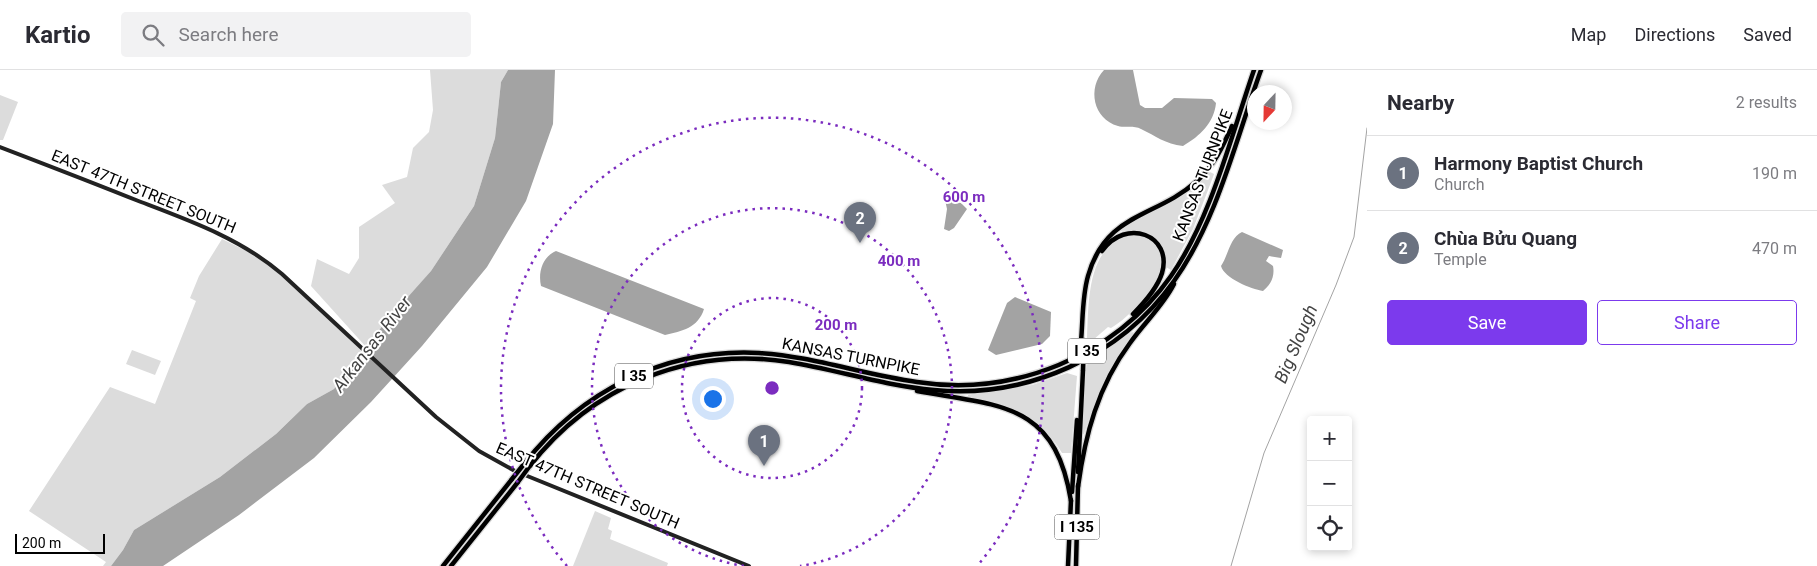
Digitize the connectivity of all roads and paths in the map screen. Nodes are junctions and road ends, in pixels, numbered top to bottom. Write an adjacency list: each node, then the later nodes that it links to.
1 (1254, 70): 3 (highway, KANSAS TURNPIKE / I 35)
2 (1260, 70): 5 (highway, KANSAS TURNPIKE / I 35)
3 (1244, 100): 6 (highway); 7 (highway, KANSAS TURNPIKE / I 35)
4 (0, 146): 14 (main road, EAST 47TH STREET SOUTH)
5 (1181, 271): 9 (highway, KANSAS TURNPIKE / I 35); 10 (highway)
6 (1083, 340): 7 (highway); 8 (highway, bridge)
7 (1095, 347): 12 (highway, KANSAS TURNPIKE / I 35, bridge)
8 (1081, 371): 10 (highway); 11 (highway)
9 (888, 383): 11 (highway); 13 (highway, KANSAS TURNPIKE / I 35, bridge)
10 (1078, 487): 16 (highway, I 135)
11 (1071, 501): 15 (highway, I 135)
12 (443, 566)
13 (451, 566)
14 (749, 566)
15 (1068, 566)
16 (1076, 566)

